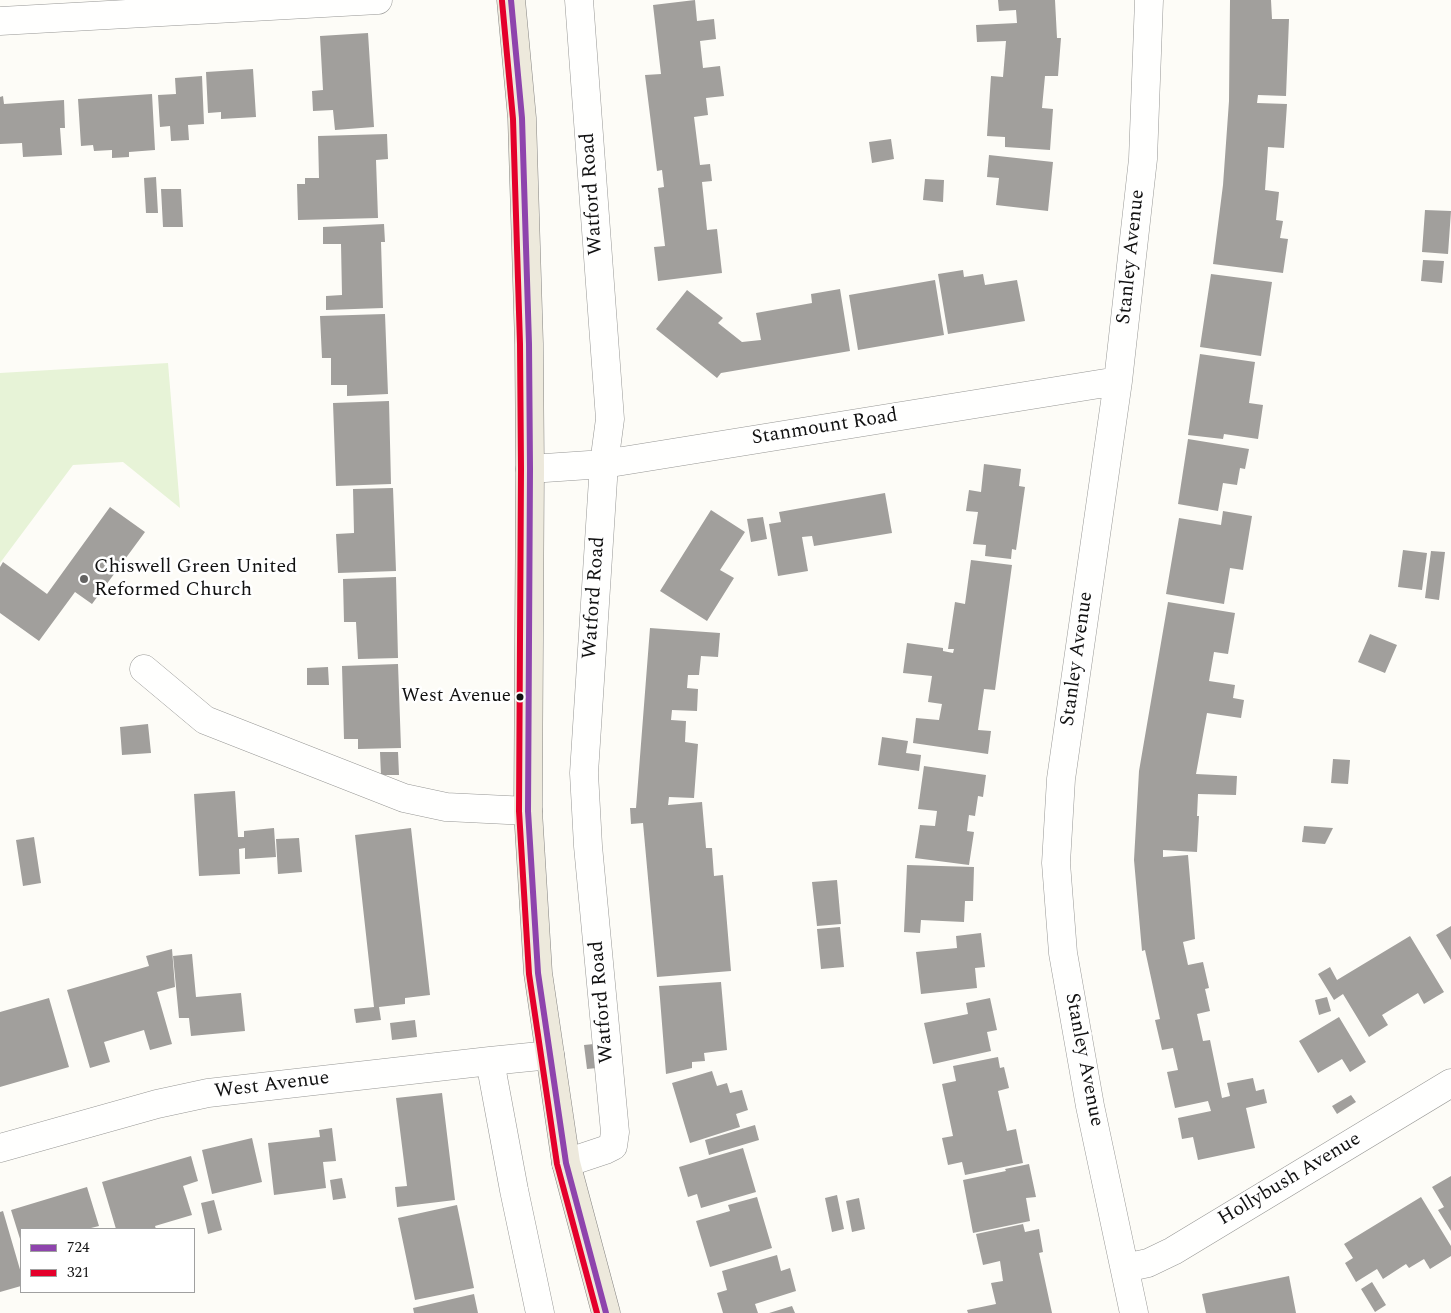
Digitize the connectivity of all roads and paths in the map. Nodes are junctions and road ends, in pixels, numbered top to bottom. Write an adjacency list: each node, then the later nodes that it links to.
1 (378, 0): 5 (street)
2 (511, 0): 8 (main road)
3 (579, 0): 7 (street, Watford Road)
4 (1149, 0): 6 (street, Stanley Avenue)
5 (0, 21)
6 (1118, 381): 7 (street, Stanmount Road); 16 (street, Stanley Avenue)
7 (604, 464): 8 (street, Stanmount Road); 15 (street, Watford Road)
8 (530, 469): 10 (main road)
9 (144, 669): 10 (street)
10 (528, 811): 11 (main road)
11 (550, 1055): 12 (street, West Avenue); 15 (main road)
12 (490, 1060): 14 (street, West Avenue); 17 (street)
13 (1451, 1083): 16 (street, Hollybush Avenue)
14 (0, 1148)
15 (566, 1163): 18 (main road)
16 (1125, 1268): 19 (street, Stanley Avenue)
17 (540, 1313)
18 (606, 1313)
19 (1134, 1313)

